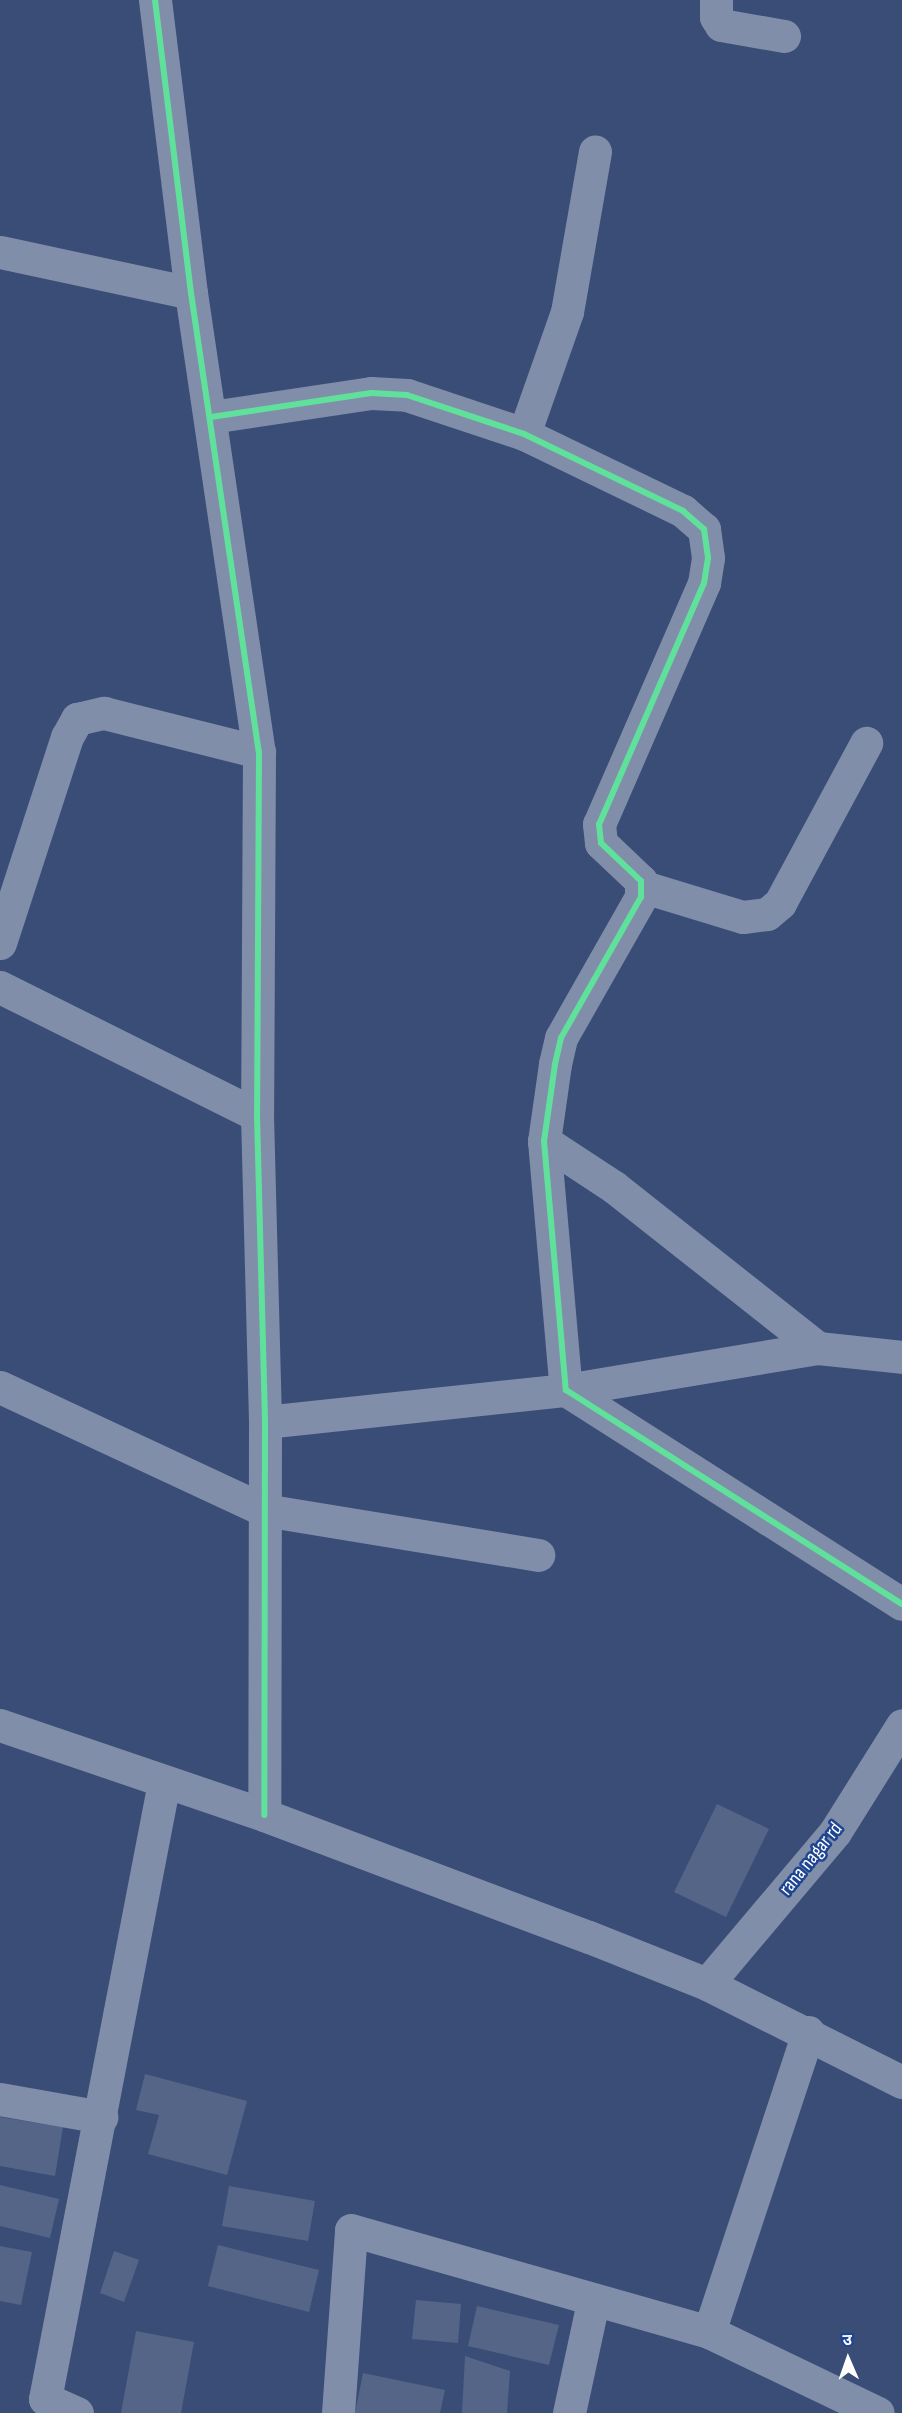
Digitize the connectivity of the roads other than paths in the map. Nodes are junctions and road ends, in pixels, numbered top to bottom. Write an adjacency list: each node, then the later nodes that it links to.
1 (155, 0): 6 (street)
2 (716, 0): 3 (street)
3 (784, 36)
4 (595, 151): 8 (street)
5 (0, 252): 6 (street)
6 (191, 293): 7 (street)
7 (211, 417): 8 (street); 10 (street)
8 (524, 434): 11 (street)
9 (867, 743): 11 (street)
10 (259, 752): 12 (street); 14 (street)
11 (644, 887): 15 (street)
12 (0, 943)
13 (0, 987): 14 (street)
14 (257, 1115): 20 (street)
15 (544, 1141): 16 (street); 19 (street)
16 (818, 1348): 17 (street); 19 (street)
17 (902, 1356)
18 (0, 1388): 21 (street)
19 (566, 1390): 20 (street); 23 (street)
20 (265, 1422): 21 (street)
21 (264, 1510): 22 (street); 27 (street)
22 (538, 1555)
23 (902, 1604)
24 (0, 1725): 26 (highway)
25 (902, 1725): 28 (street, rana nagar rd)
26 (164, 1782): 27 (highway); 32 (street)
27 (264, 1815): 28 (highway)
28 (707, 1984): 29 (highway)
29 (808, 2032): 30 (highway); 34 (street)
30 (902, 2082)
31 (0, 2099): 32 (street)
32 (101, 2117): 35 (street)
33 (593, 2302): 34 (street); 36 (street); 37 (street)
34 (709, 2332): 38 (street)
35 (77, 2413)
36 (338, 2413)
37 (569, 2413)
38 (878, 2413)

